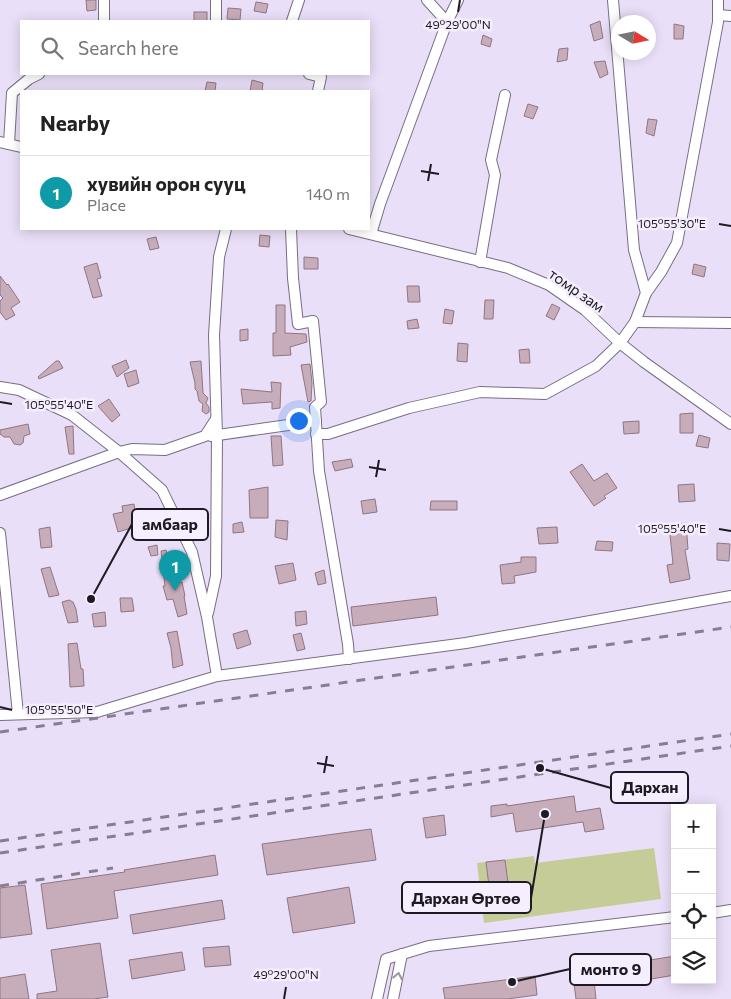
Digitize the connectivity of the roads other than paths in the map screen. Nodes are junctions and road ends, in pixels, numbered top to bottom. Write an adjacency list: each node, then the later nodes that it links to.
1 (104, 0): 10 (street)
2 (216, 0): 11 (street)
3 (299, 0): 12 (street)
4 (427, 0): 13 (street)
5 (458, 0): 13 (street)
6 (613, 0): 25 (street)
7 (718, 0): 8 (street)
8 (718, 15): 9 (street); 25 (street)
9 (731, 16)
10 (104, 20)
11 (216, 20)
12 (292, 20)
13 (448, 22): 23 (street)
14 (36, 75): 18 (street)
15 (314, 75): 16 (street)
16 (318, 90)
17 (505, 95): 24 (street)
18 (5, 143): 19 (street)
19 (20, 147)
20 (226, 230): 30 (street)
21 (291, 230): 31 (street)
22 (353, 230): 23 (street, томр зам)
23 (371, 234): 24 (street, томр зам)
24 (480, 262): 28 (street, томр зам)
25 (646, 293): 26 (street)
26 (634, 322): 27 (street); 28 (street)
27 (731, 323)
28 (620, 343): 32 (street, томр зам); 33 (street)
29 (0, 387): 36 (street)
30 (216, 418): 34 (street); 35 (street)
31 (316, 421): 33 (street); 35 (street)
32 (731, 424)
33 (316, 434): 41 (street)
34 (205, 436): 35 (street); 36 (street)
35 (216, 436): 40 (street)
36 (119, 452): 37 (street); 40 (street)
37 (0, 494)
38 (0, 533): 43 (street)
39 (731, 596): 41 (street)
40 (207, 617): 42 (street)
41 (349, 659): 42 (street)
42 (217, 676): 43 (street)
43 (18, 714): 44 (street)
44 (0, 715)
45 (731, 910): 46 (street)
46 (716, 912)
47 (671, 917): 48 (street)
48 (402, 954): 49 (street); 50 (street, one-way to 48)
49 (377, 999)
50 (393, 999)

